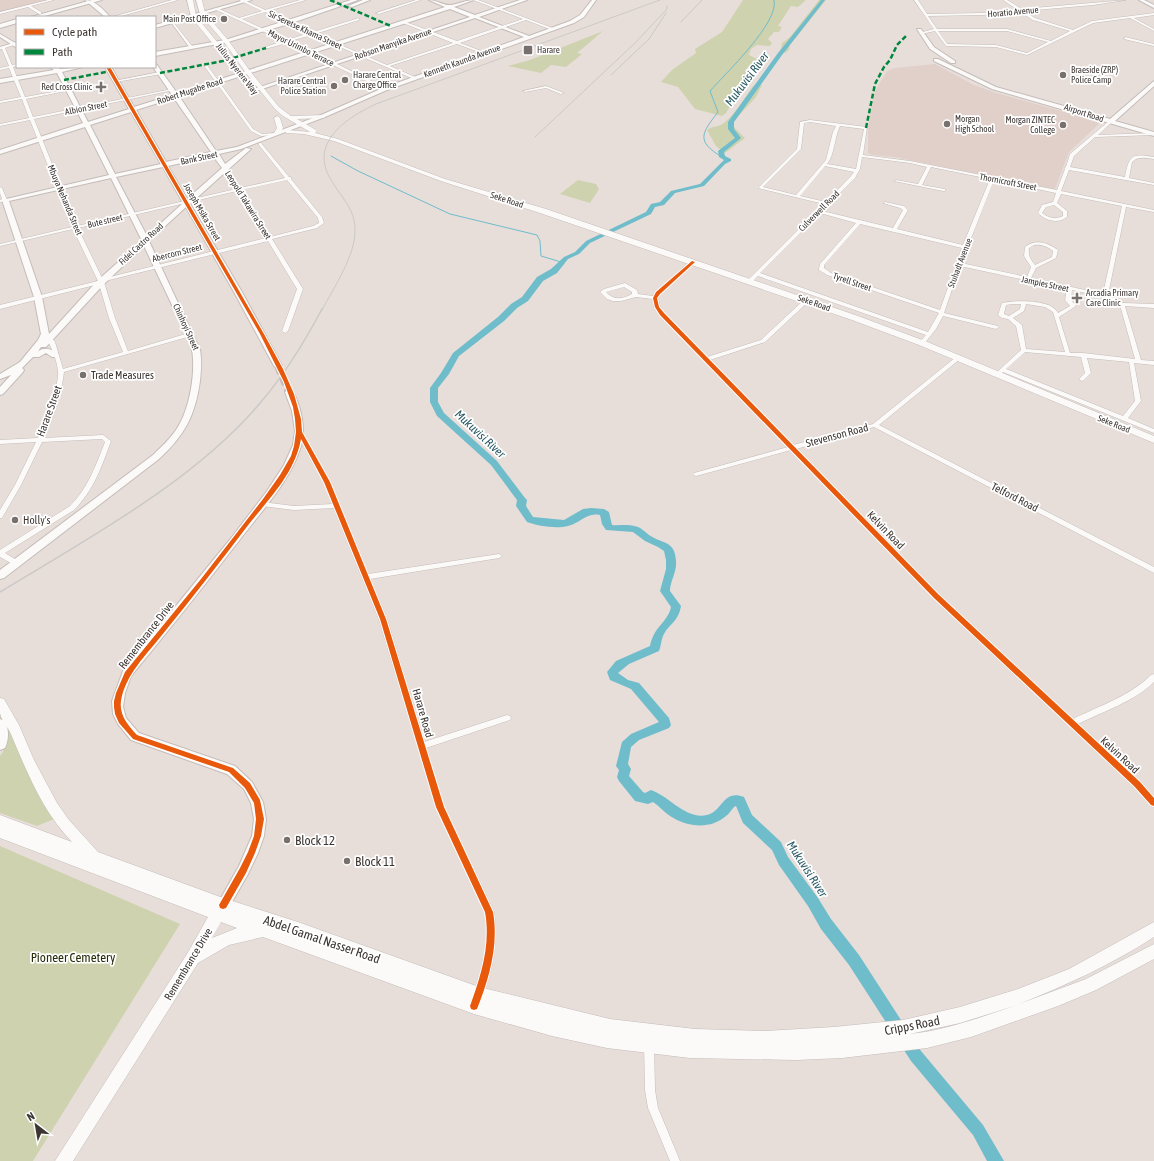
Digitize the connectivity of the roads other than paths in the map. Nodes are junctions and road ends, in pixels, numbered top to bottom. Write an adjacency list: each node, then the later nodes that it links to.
1 (52, 0): 21 (street)
2 (92, 0): 33 (highway); 34 (street); 35 (street)
3 (176, 0): 36 (street)
4 (190, 0): 37 (main road)
5 (199, 0): 29 (main road, Julius Nyerere Way)
6 (245, 0): 24 (street); 26 (street, Sir Seretse Khama Street)
7 (304, 0): 26 (street)
8 (356, 0): 44 (street)
9 (368, 0): 44 (street)
10 (419, 0): 30 (street)
11 (431, 0): 22 (street)
12 (473, 0): 22 (street, Robert Mugabe Road); 25 (street)
13 (525, 0): 25 (street, Robson Manyika Avenue)
14 (594, 0): 51 (street, Kenneth Kaunda Avenue)
15 (916, 0): 32 (street)
16 (1005, 0): 27 (street)
17 (1087, 0): 20 (street)
18 (1124, 0): 20 (street, Horatio Avenue)
19 (1141, 0): 23 (street)
20 (1093, 4): 27 (street, Horatio Avenue)
21 (29, 6): 28 (street); 33 (street)
22 (450, 7): 38 (street); 45 (street, Robert Mugabe Road)
23 (1154, 7)
24 (216, 9): 29 (street); 40 (street, Mayor Urimbo Terrace)
25 (498, 9): 38 (street, Robson Manyika Avenue); 42 (street)
26 (266, 11): 40 (street); 44 (street, Sir Seretse Khama Street)
27 (1022, 11): 32 (street, Horatio Avenue); 56 (street)
28 (0, 13)
29 (202, 13): 37 (street); 63 (main road, Julius Nyerere Way)
30 (378, 13)
31 (1154, 14): 39 (street)
32 (926, 15): 53 (street)
33 (42, 16)
34 (107, 16)
35 (113, 16)
36 (118, 16)
37 (193, 16): 46 (street); 65 (main road, Julius Nyerere Way)
38 (475, 17): 50 (street); 57 (street, Robson Manyika Avenue)
39 (1130, 17): 55 (street); 56 (street)
40 (238, 19): 52 (street, Mayor Urimbo Terrace)
41 (358, 19): 59 (street)
42 (526, 19): 50 (street); 51 (street)
43 (16, 21): 47 (highway)
44 (290, 22): 52 (street); 59 (street, Sir Seretse Khama Street)
45 (404, 22): 57 (street); 69 (street, Robert Mugabe Road)
46 (172, 23): 49 (street); 72 (street)
47 (0, 25)
48 (1013, 25): 54 (street)
49 (156, 27)
50 (501, 27): 61 (street); 67 (street)
51 (553, 28): 61 (street, Kenneth Kaunda Avenue)
52 (264, 30): 63 (street); 64 (street, Mayor Urimbo Terrace)
53 (936, 30): 54 (street); 58 (street); 66 (street)
54 (1010, 30): 66 (street)
55 (1154, 30)
56 (1072, 31): 66 (street)
57 (430, 32): 67 (street); 77 (street, Robson Manyika Avenue)
58 (920, 32): 114 (street, Airport Road)
59 (313, 33): 64 (street); 69 (street, Sir Seretse Khama Street)
60 (0, 34): 68 (street)
61 (528, 37): 75 (street, Kenneth Kaunda Avenue)
62 (1125, 38): 70 (street)
63 (226, 40): 65 (street); 91 (main road, Julius Nyerere Way)
64 (287, 41): 73 (street); 74 (street, Mayor Urimbo Terrace)
65 (216, 42): 72 (street); 92 (main road, Julius Nyerere Way)
66 (1051, 42)
67 (456, 43): 75 (street); 82 (street)
68 (16, 44): 71 (street)
69 (335, 44): 74 (street, Robert Mugabe Road); 77 (street, Sir Seretse Khama Street)
70 (1154, 45)
71 (1, 47): 83 (street, Mbuya Nehanda Street)
72 (190, 47): 76 (street)
73 (266, 48)
74 (310, 52): 79 (street, Mayor Urimbo Terrace); 91 (street, Robert Mugabe Road)
75 (483, 53): 93 (street, Kenneth Kaunda Avenue)
76 (156, 54)
77 (362, 55): 79 (street, Robson Manyika Avenue); 82 (street, Sir Seretse Khama Street)
78 (936, 60): 114 (street, Airport Road)
79 (334, 64): 99 (street, Robson Manyika Avenue); 100 (street, Mayor Urimbo Terrace)
80 (16, 66): 83 (street)
81 (206, 66): 97 (street)
82 (388, 66): 93 (street, Sir Seretse Khama Street)
83 (10, 67): 85 (street); 94 (street, Mbuya Nehanda Street)
84 (156, 67): 90 (street, Leopold Takawira Street)
85 (0, 68)
86 (54, 68): 89 (street, Chinhoyi Street)
87 (75, 68): 89 (street)
88 (109, 68): 96 (street, Joseph Msika Street)
89 (59, 71): 94 (street); 101 (street, Chinhoyi Street)
90 (160, 72): 96 (street); 104 (street, Leopold Takawira Street)
91 (248, 72): 92 (street, Robert Mugabe Road); 99 (main road, Julius Nyerere Way)
92 (240, 75): 97 (street, Robert Mugabe Road); 103 (main road, Julius Nyerere Way)
93 (414, 78): 100 (street, Kenneth Kaunda Avenue)
94 (16, 79): 95 (street); 106 (street, Mbuya Nehanda Street)
95 (0, 81)
96 (116, 81): 107 (street, Joseph Msika Street)
97 (217, 82): 104 (street, Robert Mugabe Road); 119 (street)
98 (1154, 83): 114 (street)
99 (261, 88): 103 (street, Robson Manyika Avenue); 111 (main road, Julius Nyerere Way)
100 (385, 89): 112 (street, Kenneth Kaunda Avenue)
101 (69, 90): 106 (street); 109 (street, Chinhoyi Street)
102 (525, 91): 105 (street)
103 (256, 92)
104 (174, 93): 107 (street, Albion Street); 110 (street, Robert Mugabe Road); 127 (street, Leopold Takawira Street)
105 (562, 93)
106 (23, 98): 108 (street); 113 (street, Mbuya Nehanda Street)
107 (126, 100): 109 (street, Albion Street); 110 (street, Joseph Msika Street)
108 (0, 102)
109 (80, 109): 113 (street, Albion Street); 115 (street, Chinhoyi Street)
110 (132, 109): 115 (street, Robert Mugabe Road); 130 (street, Joseph Msika Street)
111 (288, 116): 112 (main road); 118 (main road, Julius Nyerere Way)
112 (323, 116): 118 (street, Bank Street); 118 (street)
113 (31, 118): 116 (street, Albion Street); 123 (street, Mbuya Nehanda Street)
114 (1110, 122): 121 (street); 122 (street)
115 (86, 124): 123 (street, Robert Mugabe Road); 136 (street, Chinhoyi Street)
116 (0, 125)
117 (839, 126): 128 (street); 131 (street); 148 (street)
118 (301, 127): 120 (street, Bank Street); 120 (main road); 125 (street, Fidel Castro Road); 169 (main road, Seke Road)
119 (252, 130): 120 (street); 124 (street)
120 (275, 133): 124 (street, Bank Street)
121 (1154, 134): 122 (street)
122 (1093, 136): 134 (street)
123 (39, 139): 126 (street, Robert Mugabe Road); 144 (street, Mbuya Nehanda Street)
124 (251, 143): 127 (street, Bank Street)
125 (260, 144): 133 (street, Fidel Castro Road); 137 (street)
126 (0, 152)
127 (215, 154): 130 (street, Bank Street); 133 (street, Leopold Takawira Street)
128 (861, 156): 132 (street, Thornicroft Street); 135 (street)
129 (1154, 158): 138 (street)
130 (164, 165): 136 (street, Bank Street); 151 (street, Joseph Msika Street)
131 (825, 165): 135 (street); 148 (street)
132 (929, 167): 139 (street, Thornicroft Street); 142 (street)
133 (225, 168): 145 (street, Leopold Takawira Street); 151 (street, Fidel Castro Road)
134 (1066, 168): 138 (street); 147 (street)
135 (857, 172): 152 (street, Culverwell Road)
136 (113, 176): 144 (street, Bank Street); 159 (street, Chinhoyi Street)
137 (288, 178): 145 (street); 163 (street, Abercorn Street)
138 (1127, 179): 141 (street)
139 (992, 180): 147 (street, Thornicroft Street); 167 (street, Stuhadt Avenue)
140 (896, 181): 142 (street)
141 (1154, 184)
142 (920, 185): 146 (street)
143 (0, 188): 150 (street)
144 (59, 188): 149 (street, Bank Street); 161 (street, Mbuya Nehanda Street)
145 (239, 190): 151 (street); 163 (street, Leopold Takawira Street)
146 (943, 190)
147 (1060, 192): 154 (street); 155 (street, Thornicroft Street)
148 (797, 196): 152 (street)
149 (22, 197): 150 (street, Bank Street); 156 (street)
150 (2, 201): 156 (street)
151 (187, 202): 159 (street, Bute street); 165 (street, Fidel Castro Road); 168 (street, Joseph Msika Street)
152 (826, 203): 157 (street, Culverwell Road)
153 (885, 203): 162 (street)
154 (1055, 203): 154 (street)
155 (1124, 205): 158 (street, Thornicroft Street); 179 (street)
156 (9, 211): 164 (street, Harare Street)
157 (819, 211): 160 (street); 173 (street, Culverwell Road)
158 (1154, 211)
159 (133, 215): 161 (street, Bute street); 165 (street, Chinhoyi Street)
160 (859, 222): 162 (street); 187 (street, Tyrell Street)
161 (75, 228): 164 (street, Bute street); 174 (street, Mbuya Nehanda Street)
162 (894, 230): 167 (street)
163 (269, 238): 168 (street, Abercorn Street); 193 (street, Leopold Takawira Street)
164 (20, 241): 166 (street, Bute street); 180 (street, Harare Street)
165 (146, 242): 171 (street, Chinhoyi Street); 174 (street, Fidel Castro Road)
166 (0, 245)
167 (966, 247): 170 (street, Stuhadt Avenue)
168 (215, 252): 171 (street, Abercorn Street); 209 (street, Joseph Msika Street)
169 (693, 262): 176 (main road, Seke Road); 181 (street)
170 (958, 264): 175 (street, Jampies Street); 187 (street, Stuhadt Avenue)
171 (158, 267): 174 (street, Abercorn Street); 195 (street, Chinhoyi Street)
172 (1034, 267): 172 (street); 175 (street)
173 (757, 274): 176 (street, Culverwell Road); 194 (street)
174 (103, 280): 180 (street, Abercorn Street); 189 (street, Fidel Castro Road); 199 (street, Mbuya Nehanda Street)
175 (1028, 280): 177 (street, Jampies Street)
176 (750, 281): 182 (main road, Seke Road)
177 (1070, 289): 179 (street, Jampies Street); 188 (street)
178 (635, 295): 178 (street); 181 (street)
179 (1105, 296): 184 (street, Jampies Street)
180 (38, 297): 186 (street, Abercorn Street); 191 (street, Harare Street)
181 (655, 298): 204 (street, Kelvin Road)
182 (806, 301): 197 (main road, Seke Road); 204 (street)
183 (1024, 302): 188 (street); 190 (street); 190 (street)
184 (1122, 304): 185 (street, Jampies Street); 207 (street)
185 (1154, 306)
186 (0, 307)
187 (942, 313): 192 (street); 194 (street, Stuhadt Avenue)
188 (1057, 316): 200 (street)
189 (67, 318): 191 (street); 196 (street, Fidel Castro Road)
190 (1010, 318): 198 (street)
191 (43, 324): 196 (street, Harare Street)
192 (996, 327)
193 (285, 331)
194 (929, 334): 197 (street, Stuhadt Avenue)
195 (189, 335): 199 (street); 231 (street, Chinhoyi Street)
196 (48, 336): 201 (street, Harare Street); 205 (street, Fidel Castro Road); 212 (street, Fidel Castro Road)
197 (922, 343): 203 (main road, Seke Road)
198 (1024, 350): 200 (street); 211 (street)
199 (126, 353): 210 (street)
200 (1068, 354): 202 (street)
201 (56, 355): 205 (street); 210 (street, Harare Street)
202 (1083, 356): 206 (street); 214 (street)
203 (958, 358): 211 (main road, Seke Road); 218 (street, Stevenson Road)
204 (706, 359): 224 (street, Kelvin Road)
205 (30, 360): 213 (street, Fidel Castro Road)
206 (1131, 360): 207 (street); 217 (street)
207 (1138, 361): 208 (street)
208 (1154, 362)
209 (278, 366)
210 (61, 371): 221 (street, Harare Street)
211 (1000, 373): 217 (street); 222 (main road, Seke Road)
212 (2, 376): 213 (street)
213 (12, 379): 215 (street, Fidel Castro Road)
214 (1082, 379)
215 (1, 389)
216 (289, 392): 220 (street, Remembrance Drive)
217 (1124, 419): 219 (street)
218 (875, 425): 224 (street, Stevenson Road); 232 (street, Telford Road)
219 (1154, 431)
220 (299, 432): 226 (street, Remembrance Drive); 227 (street, Harare Road)
221 (40, 440): 223 (street); 228 (street, Harare Street); 229 (street)
222 (1154, 440)
223 (0, 442)
224 (791, 448): 225 (street, Stevenson Road); 238 (street, Kelvin Road)
225 (696, 474)
226 (262, 504): 227 (street); 246 (street, Remembrance Drive)
227 (336, 506): 234 (street, Harare Road)
228 (0, 516)
229 (0, 554): 231 (street)
230 (499, 556): 234 (street)
231 (16, 563): 233 (street, Chinhoyi Street)
232 (1154, 570)
233 (0, 574)
234 (365, 577): 241 (street, Harare Road)
235 (1154, 677): 238 (street)
236 (0, 703): 245 (main road)
237 (507, 718): 241 (street)
238 (1072, 723): 242 (street, Kelvin Road)
239 (0, 725): 240 (highway)
240 (0, 744)
241 (422, 746): 251 (street, Harare Road)
242 (1154, 803)
243 (0, 821): 245 (main road, Abdel Gamal Nasser Road)
244 (0, 832): 246 (main road, Abdel Gamal Nasser Road)
245 (93, 855): 246 (main road, Abdel Gamal Nasser Road)
246 (220, 910): 248 (main road, Abdel Gamal Nasser Road); 250 (main road, Remembrance Drive); 251 (main road, Abdel Gamal Nasser Road)
247 (1154, 929): 252 (main road, Cripps Road)
248 (266, 931): 250 (main road); 251 (main road, Abdel Gamal Nasser Road)
249 (1154, 951): 252 (main road, Cripps Road)
250 (192, 959): 253 (main road, Remembrance Drive)
251 (477, 1000): 252 (main road, Abdel Gamal Nasser Road)
252 (650, 1039): 254 (street)
253 (63, 1161)
254 (675, 1161)

